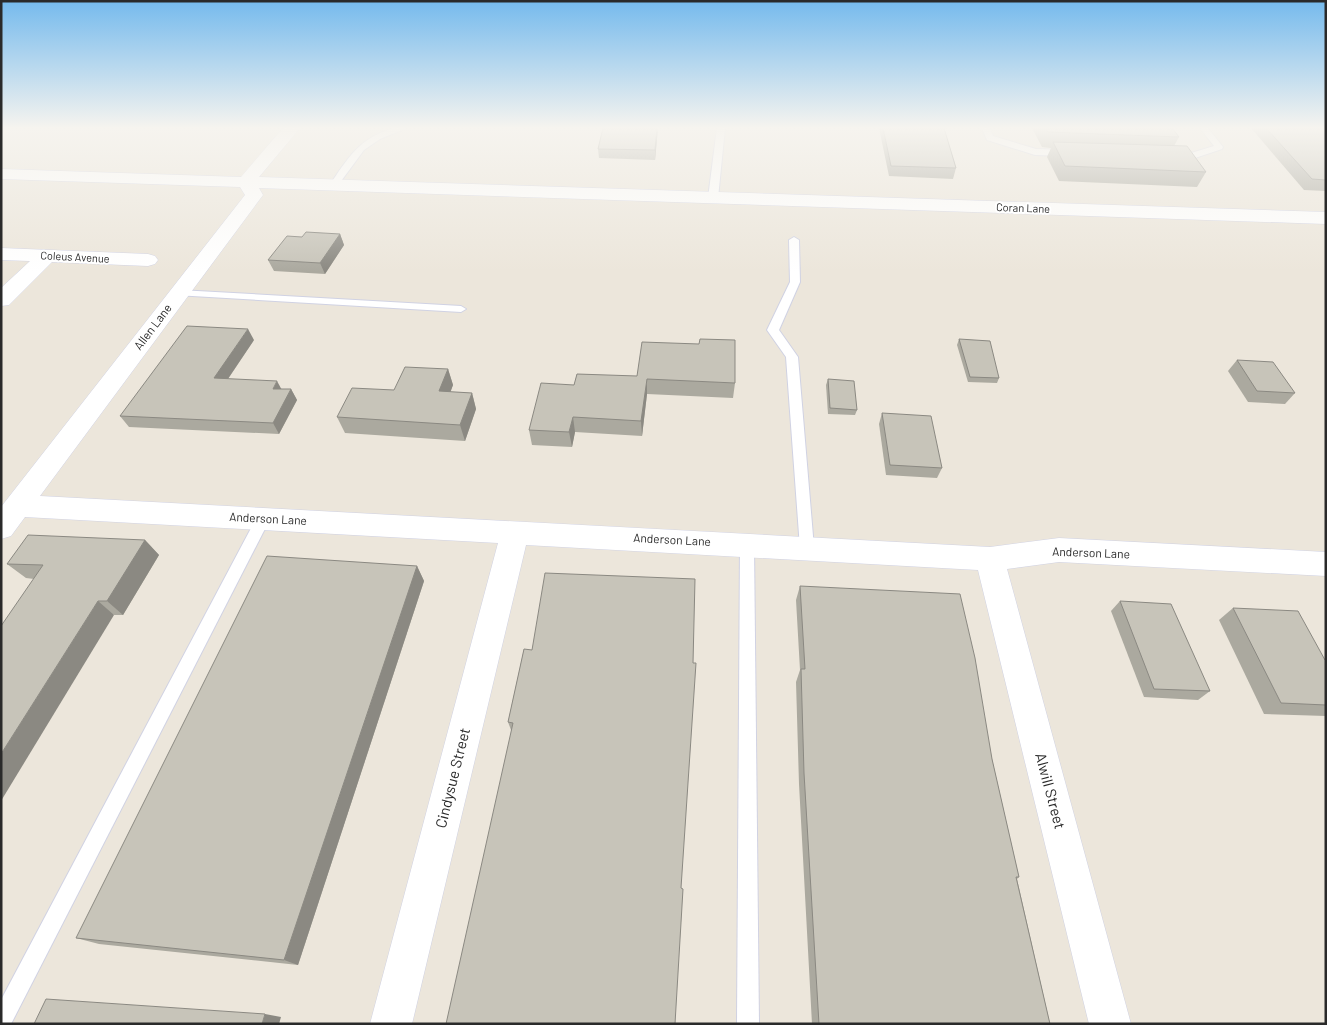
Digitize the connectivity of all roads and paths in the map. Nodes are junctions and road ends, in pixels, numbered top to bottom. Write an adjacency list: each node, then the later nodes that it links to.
1 (26, 176): 8 (street)
2 (53, 176): 6 (street, Coran Lane)
3 (251, 176): 6 (street)
4 (340, 176): 7 (lane)
5 (716, 176): 9 (lane)
6 (246, 182): 7 (street, Coran Lane); 15 (street, Allen Lane)
7 (333, 186): 9 (street, Coran Lane)
8 (8, 191)
9 (713, 198): 10 (street, Coran Lane)
10 (1326, 218)
11 (794, 240): 23 (lane)
12 (1, 254): 13 (street, Coleus Avenue)
13 (47, 256): 14 (street, Coleus Avenue); 16 (street)
14 (148, 260)
15 (178, 293): 17 (lane); 18 (street, Allen Lane)
16 (1, 300)
17 (461, 309)
18 (18, 506): 19 (street, Anderson Lane); 20 (street, Allen Lane)
19 (263, 519): 21 (street, Anderson Lane); 26 (lane)
20 (1, 528)
21 (515, 532): 22 (street, Anderson Lane); 27 (street, Cindysue Street)
22 (747, 544): 23 (street, Anderson Lane); 28 (lane)
23 (807, 548): 24 (street, Anderson Lane)
24 (990, 559): 25 (street, Anderson Lane); 29 (street, Alwill Street)
25 (1326, 564)
26 (1, 1022)
27 (391, 1024)
28 (748, 1024)
29 (1110, 1024)

